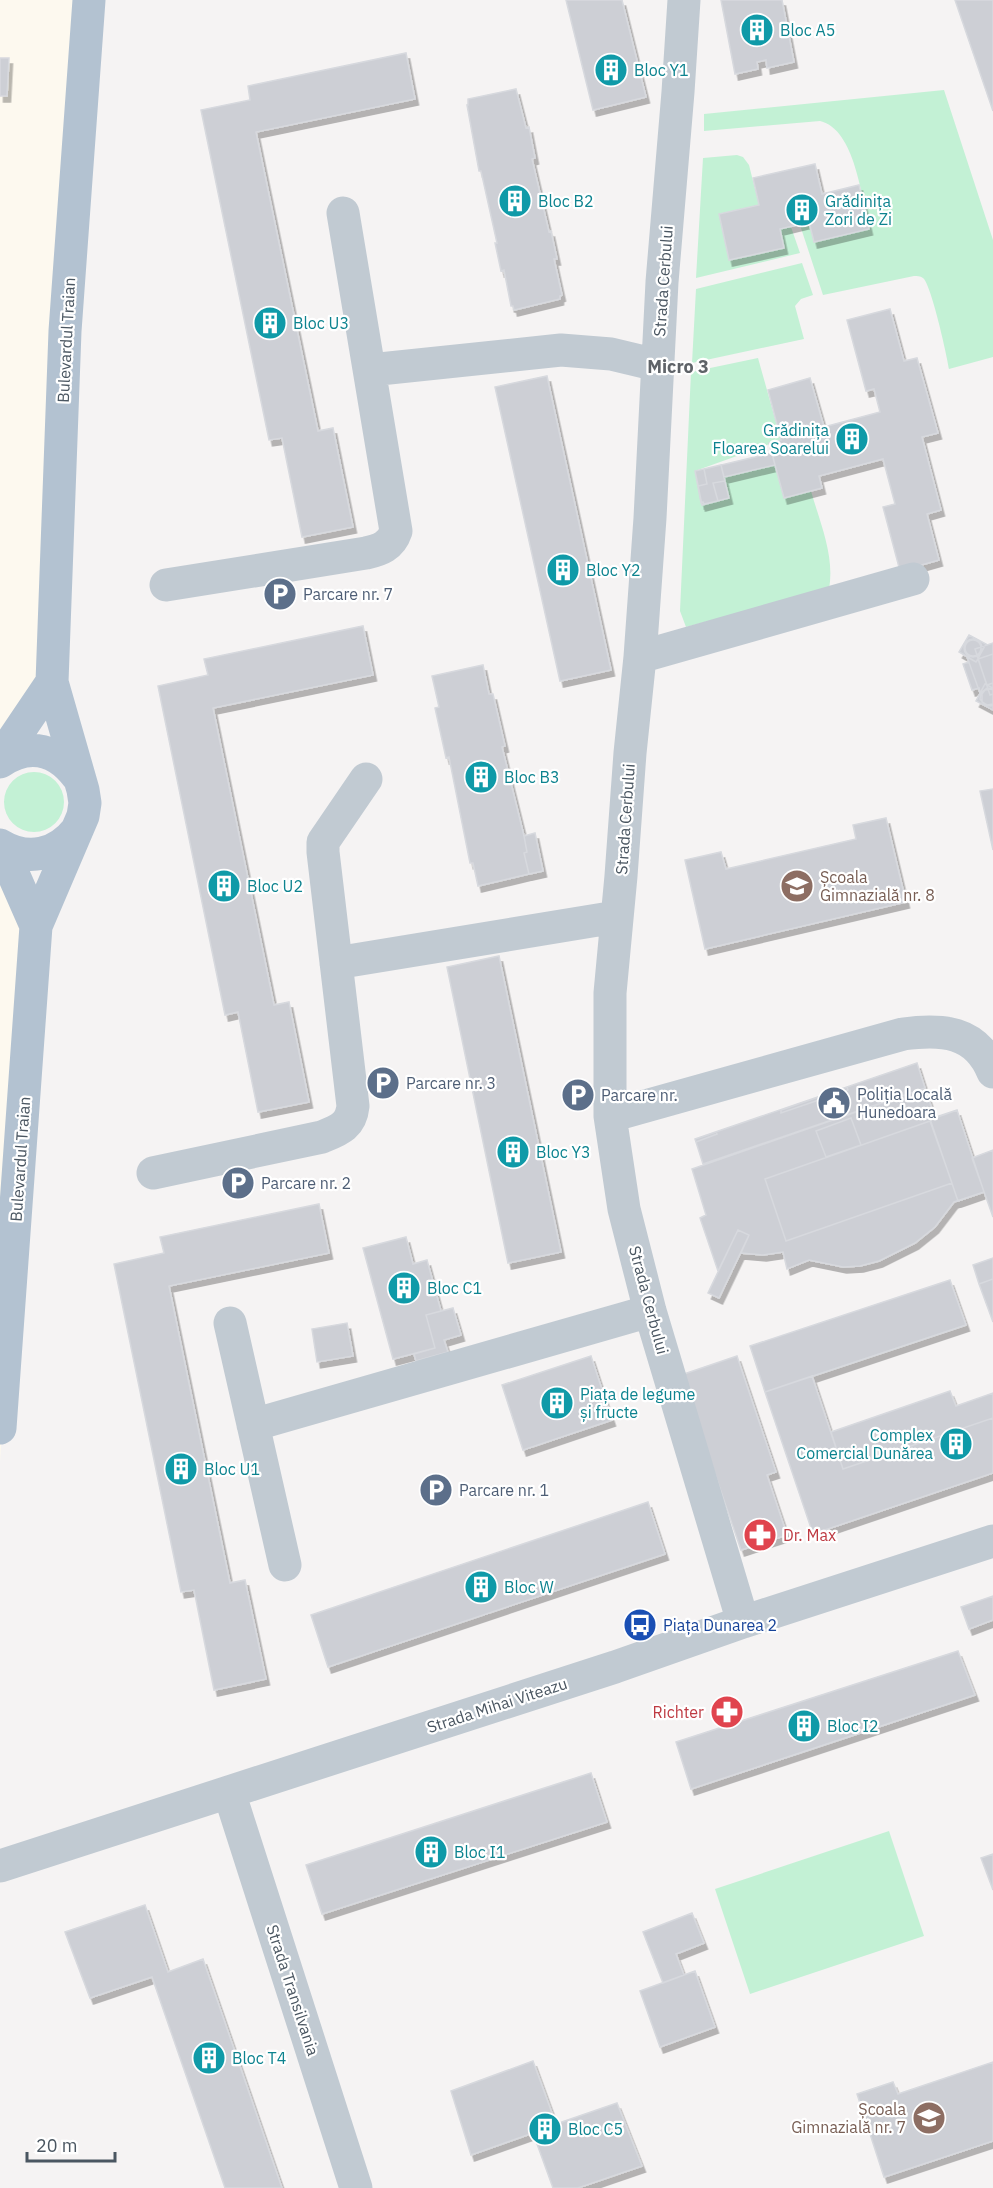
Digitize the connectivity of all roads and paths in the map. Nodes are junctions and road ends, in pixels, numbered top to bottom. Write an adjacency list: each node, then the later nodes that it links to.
1 (89, 0): 9 (main road, Bulevardul Traian)
2 (684, 0): 4 (street, Strada Cerbului)
3 (343, 213): 5 (street)
4 (657, 365): 5 (street); 8 (street, Strada Cerbului)
5 (370, 370): 7 (street)
6 (913, 579): 8 (street)
7 (166, 585)
8 (640, 657): 15 (street, Strada Cerbului)
9 (52, 681): 10 (main road); 11 (main road, Bulevardul Traian)
10 (0, 760): 11 (main road)
11 (78, 777): 13 (main road, Bulevardul Traian)
12 (366, 779): 17 (street)
13 (78, 828): 14 (main road, Bulevardul Traian); 16 (main road, Bulevardul Traian)
14 (1, 845): 16 (main road, Bulevardul Traian)
15 (616, 917): 17 (street); 19 (street, Strada Cerbului)
16 (36, 926): 24 (main road, Bulevardul Traian)
17 (336, 963): 20 (street)
18 (993, 1072): 19 (street)
19 (610, 1116): 21 (street, Strada Cerbului)
20 (153, 1173)
21 (650, 1311): 23 (street); 27 (street, Strada Cerbului)
22 (230, 1323): 23 (street)
23 (253, 1425): 26 (street)
24 (0, 1428)
25 (993, 1541): 27 (street, Strada Mihai Viteazu)
26 (285, 1565)
27 (743, 1622): 28 (street, Strada Mihai Viteazu)
28 (229, 1792): 29 (street, Strada Mihai Viteazu); 30 (street, Strada Transilvania)
29 (0, 1866)
30 (356, 2188)

